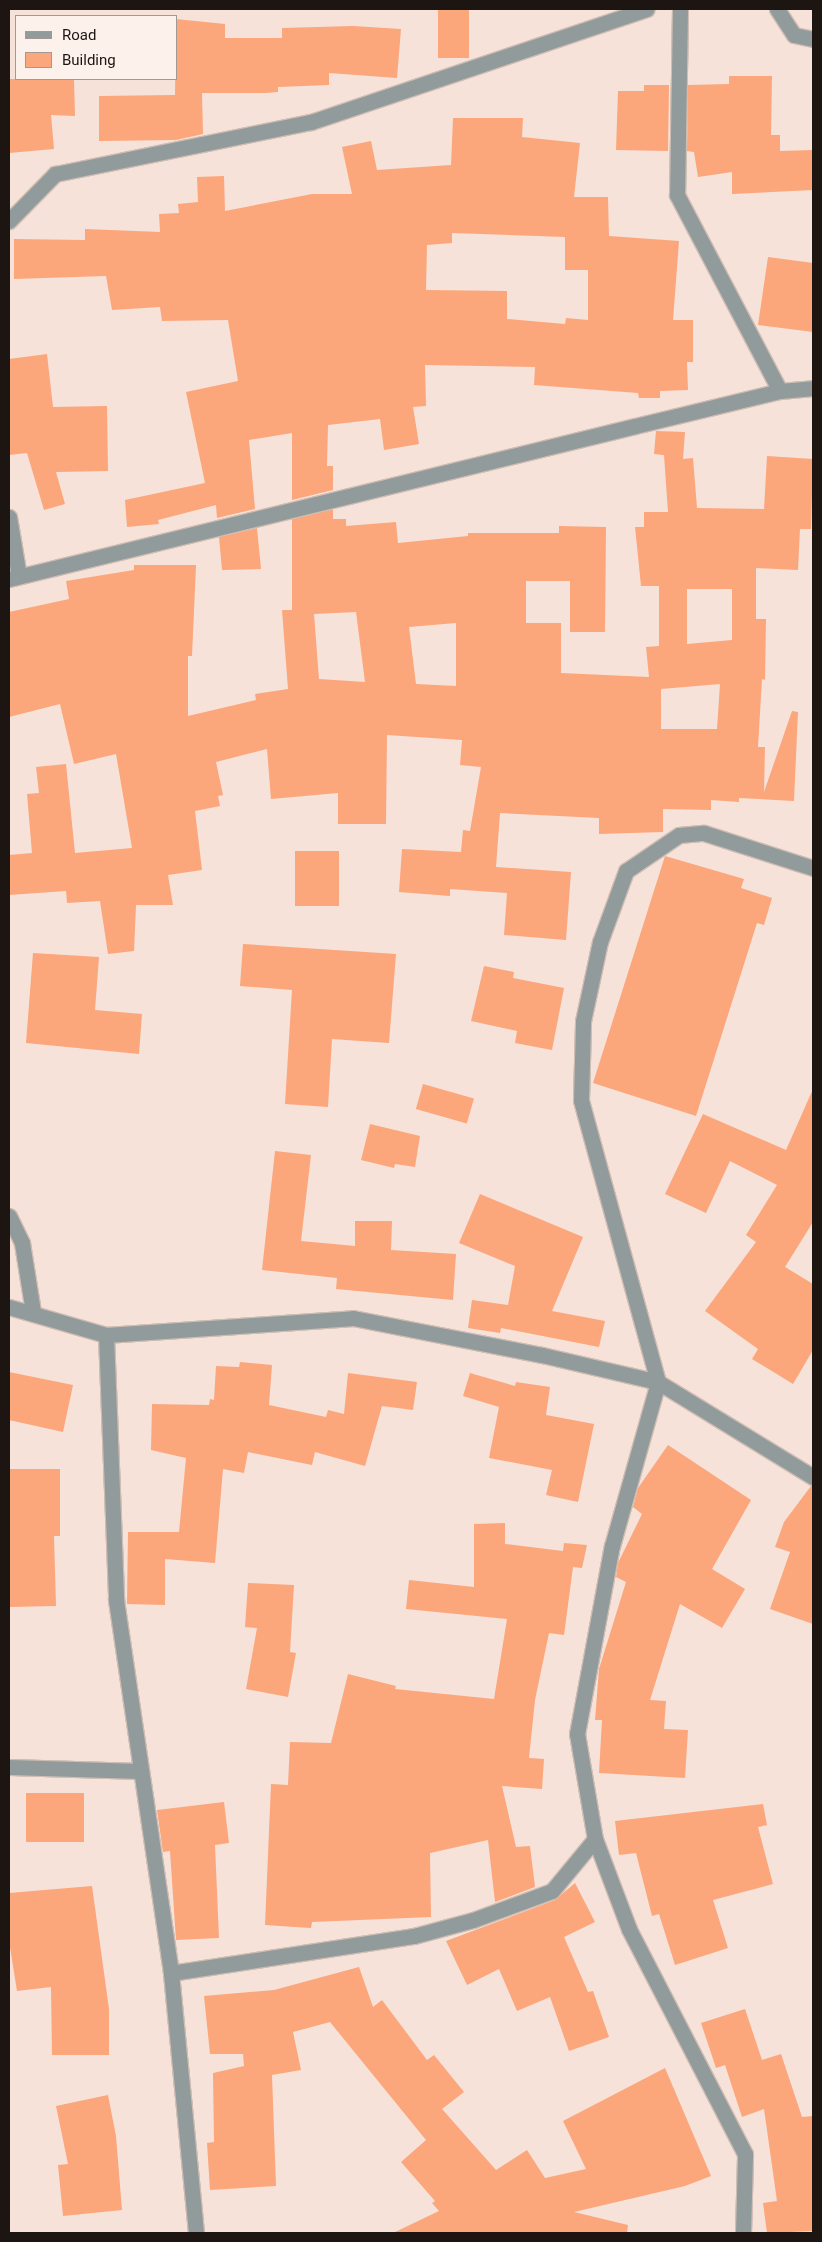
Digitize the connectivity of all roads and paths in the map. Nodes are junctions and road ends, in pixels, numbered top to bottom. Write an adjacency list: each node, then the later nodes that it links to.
1 (646, 9): 5 (street)
2 (680, 9): 7 (street)
3 (777, 9): 4 (street)
4 (813, 39)
5 (9, 221)
6 (813, 388): 7 (street)
7 (780, 391): 9 (street)
8 (9, 517): 9 (street)
9 (14, 578)
10 (813, 868): 15 (street)
11 (9, 1216): 13 (street)
12 (9, 1307): 13 (street)
13 (34, 1312): 14 (street)
14 (106, 1335): 15 (street); 18 (street)
15 (658, 1382): 16 (street); 19 (street)
16 (813, 1477)
17 (9, 1767): 18 (street)
18 (141, 1771): 20 (street)
19 (595, 1840): 20 (street); 22 (street)
20 (171, 1973): 21 (street)
21 (196, 2233)
22 (743, 2233)

